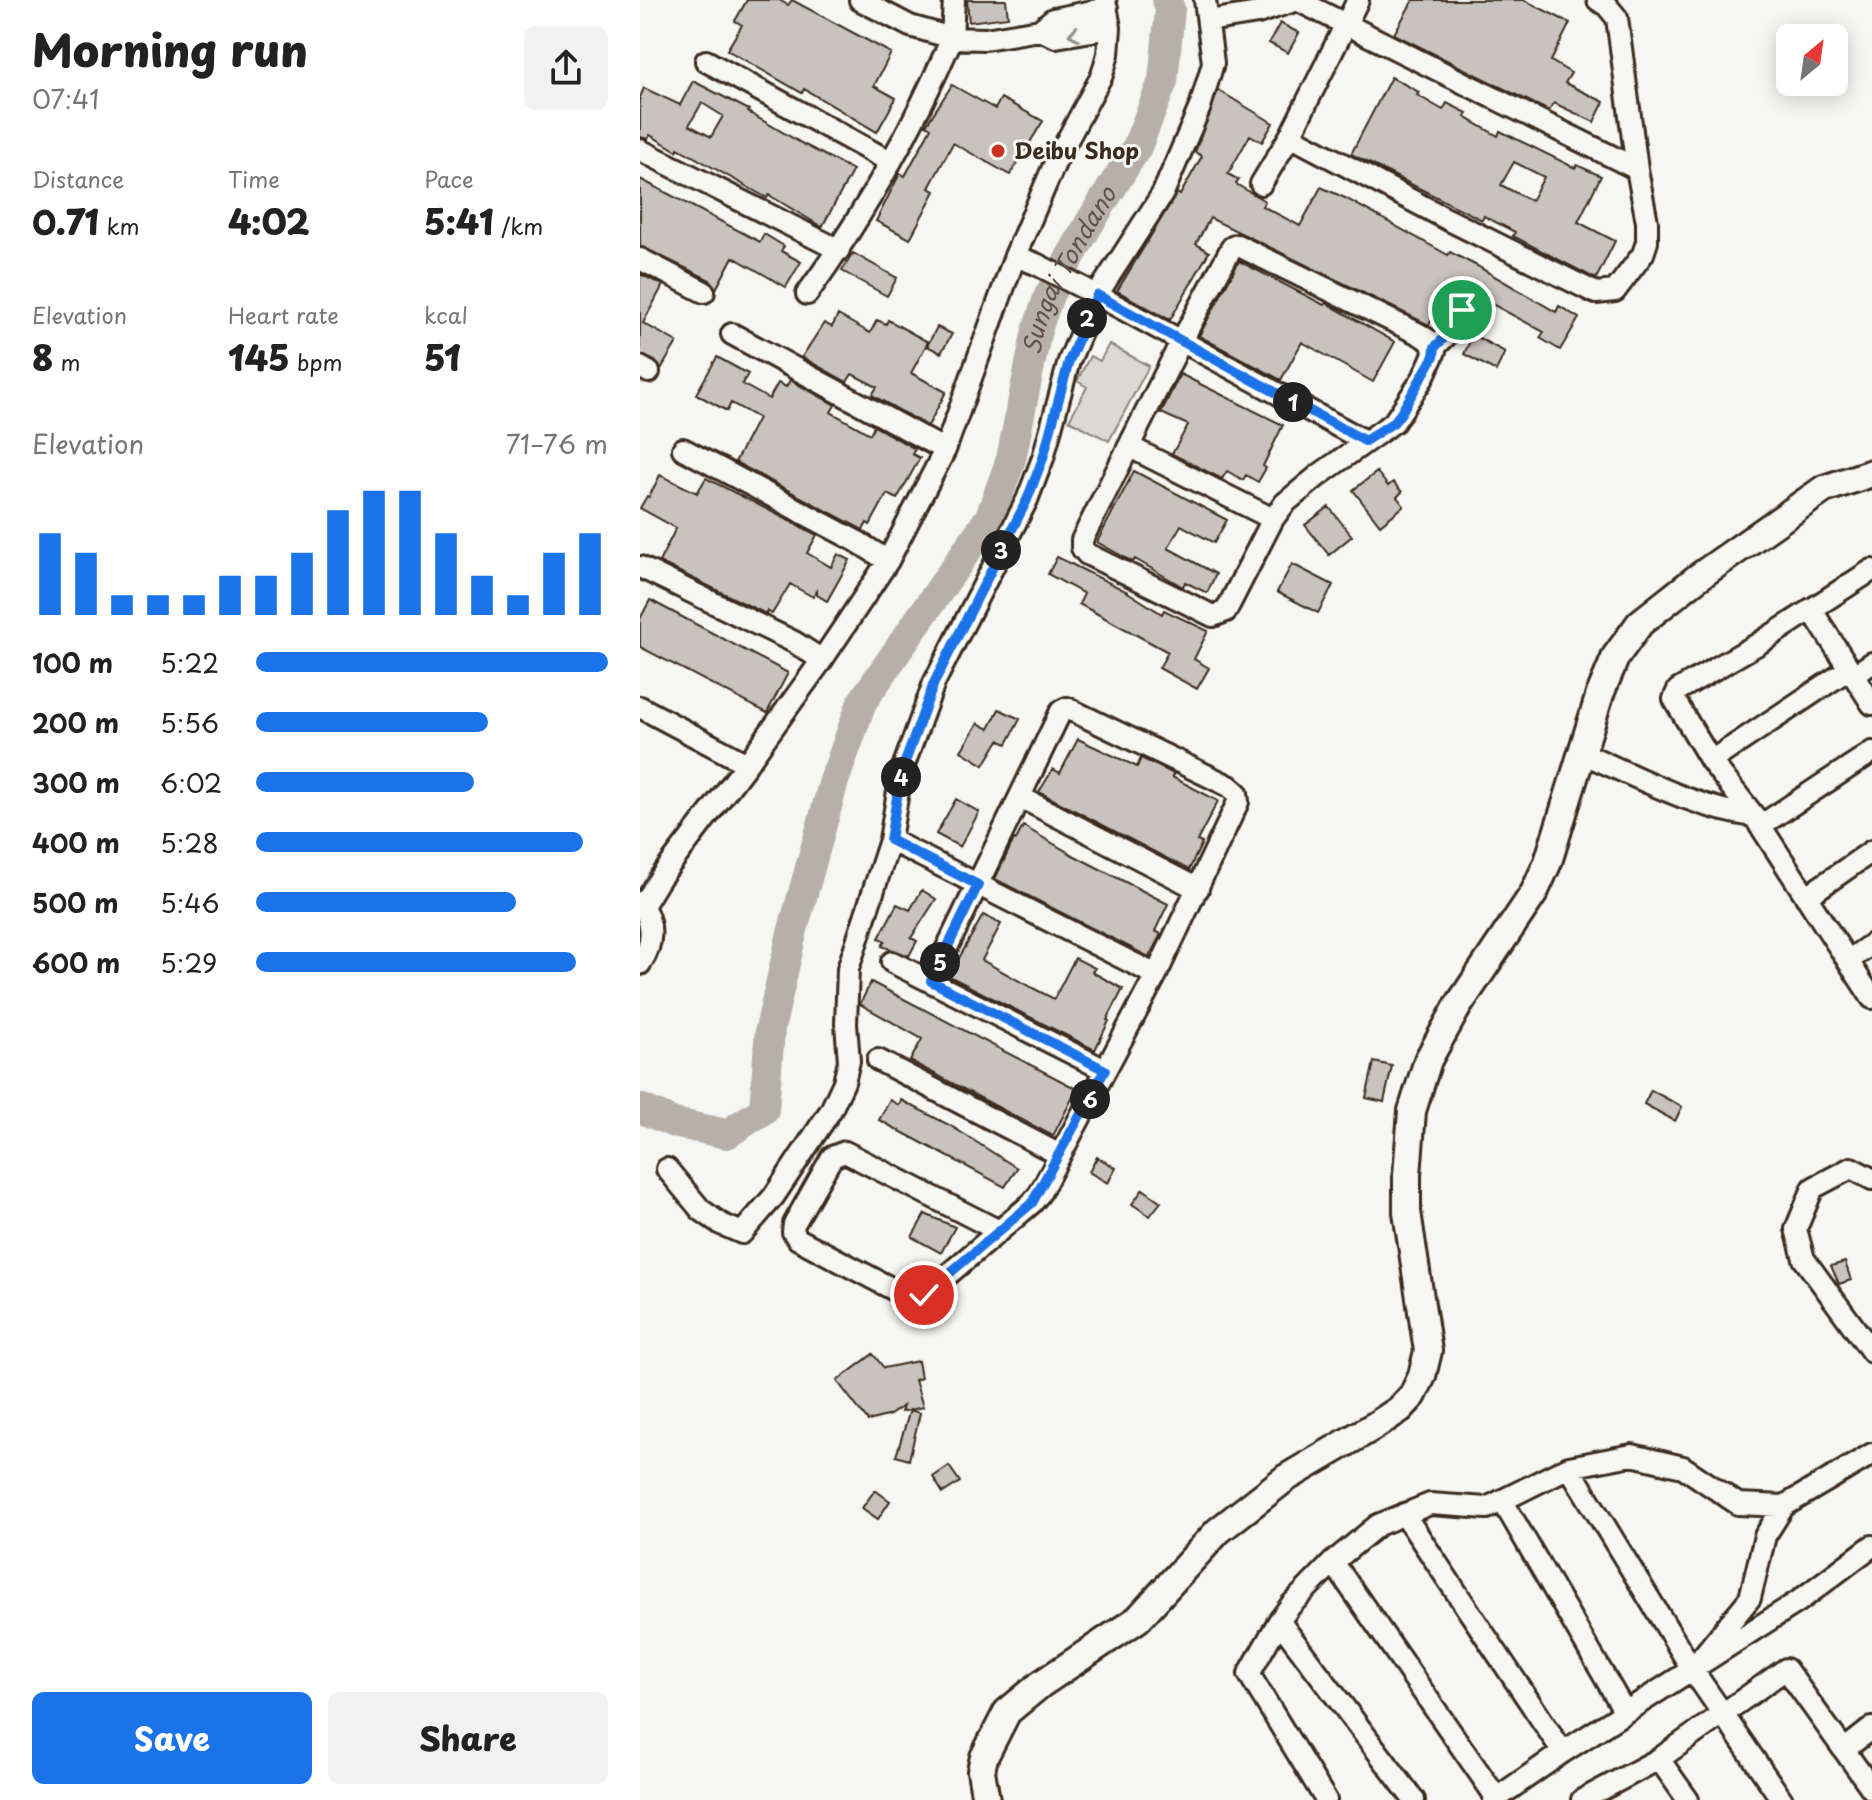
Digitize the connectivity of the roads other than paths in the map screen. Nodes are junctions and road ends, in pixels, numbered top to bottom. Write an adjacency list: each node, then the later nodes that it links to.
1 (860, 0): 9 (street)
2 (954, 0): 9 (street)
3 (1297, 0): 6 (street); 8 (street)
4 (1358, 0): 8 (street)
5 (1598, 0): 14 (street)
6 (1206, 10): 19 (street)
7 (1107, 12): 9 (street); 17 (street)
8 (1346, 24): 11 (street); 14 (street)
9 (952, 38): 13 (street)
10 (706, 61): 13 (street)
11 (1290, 136): 14 (street); 15 (street)
12 (640, 150): 16 (street)
13 (889, 161): 16 (street)
14 (1637, 169)
15 (1261, 184)
16 (839, 250): 21 (street)
17 (1015, 256): 19 (street); 29 (street)
18 (640, 259): 20 (street)
19 (1089, 290): 24 (street); 47 (street)
20 (704, 292)
21 (807, 294)
22 (1462, 310): 25 (street)
23 (732, 334): 29 (street)
24 (1181, 342): 25 (street); 26 (street); 27 (street)
25 (1435, 347): 26 (street)
26 (1365, 441): 31 (street)
27 (1130, 447): 31 (street); 31 (street)
28 (683, 449): 32 (street)
29 (945, 450): 32 (street)
30 (1872, 473): 41 (main road)
31 (1273, 519)
32 (888, 561): 36 (street)
33 (640, 567): 36 (street)
34 (1872, 570): 35 (street)
35 (1811, 609): 38 (street); 43 (street)
36 (822, 660): 44 (street)
37 (1872, 663): 38 (street)
38 (1851, 672): 39 (street); 43 (street)
39 (1872, 704)
40 (640, 707): 44 (street)
41 (1580, 752): 46 (street); 85 (main road)
42 (1872, 752): 46 (street)
43 (1711, 761): 46 (street)
44 (747, 764): 52 (street)
45 (1020, 797): 49 (street); 50 (street); 50 (street)
46 (1757, 821): 51 (street)
47 (890, 840): 49 (street); 63 (street)
48 (1872, 851): 51 (street)
49 (978, 885): 57 (street); 58 (street)
50 (1198, 889): 57 (street)
51 (1806, 897): 54 (street)
52 (641, 899): 56 (street)
53 (1872, 944): 54 (street)
54 (1848, 961): 59 (street)
55 (892, 962): 58 (street)
56 (640, 964)
57 (1156, 975): 61 (street)
58 (931, 981): 61 (street)
59 (1872, 998)
60 (878, 1060): 62 (street)
61 (1105, 1070): 62 (street)
62 (1060, 1155): 65 (street)
63 (667, 1169)
64 (1872, 1179): 66 (street)
65 (999, 1231): 65 (street)
66 (1872, 1352)
67 (1872, 1454): 70 (street)
68 (1569, 1467): 69 (street); 70 (street); 75 (street)
69 (1502, 1500): 71 (street); 76 (street)
70 (1784, 1506): 75 (street)
71 (1404, 1514): 73 (street); 80 (street)
72 (1872, 1546): 75 (street)
73 (1333, 1562): 74 (street); 83 (street)
74 (1279, 1621): 86 (street); 87 (street)
75 (1692, 1669): 76 (street); 77 (street)
76 (1625, 1712): 80 (street)
77 (1721, 1715): 79 (street); 81 (street); 89 (street)
78 (1872, 1728): 79 (street)
79 (1844, 1750): 82 (street)
80 (1563, 1752): 83 (street)
81 (1659, 1759): 84 (street); 88 (street)
82 (1872, 1789)
83 (1495, 1798)
84 (1584, 1799)
85 (986, 1800)
86 (1326, 1800)
87 (1414, 1800)
88 (1688, 1800)
89 (1782, 1800)

